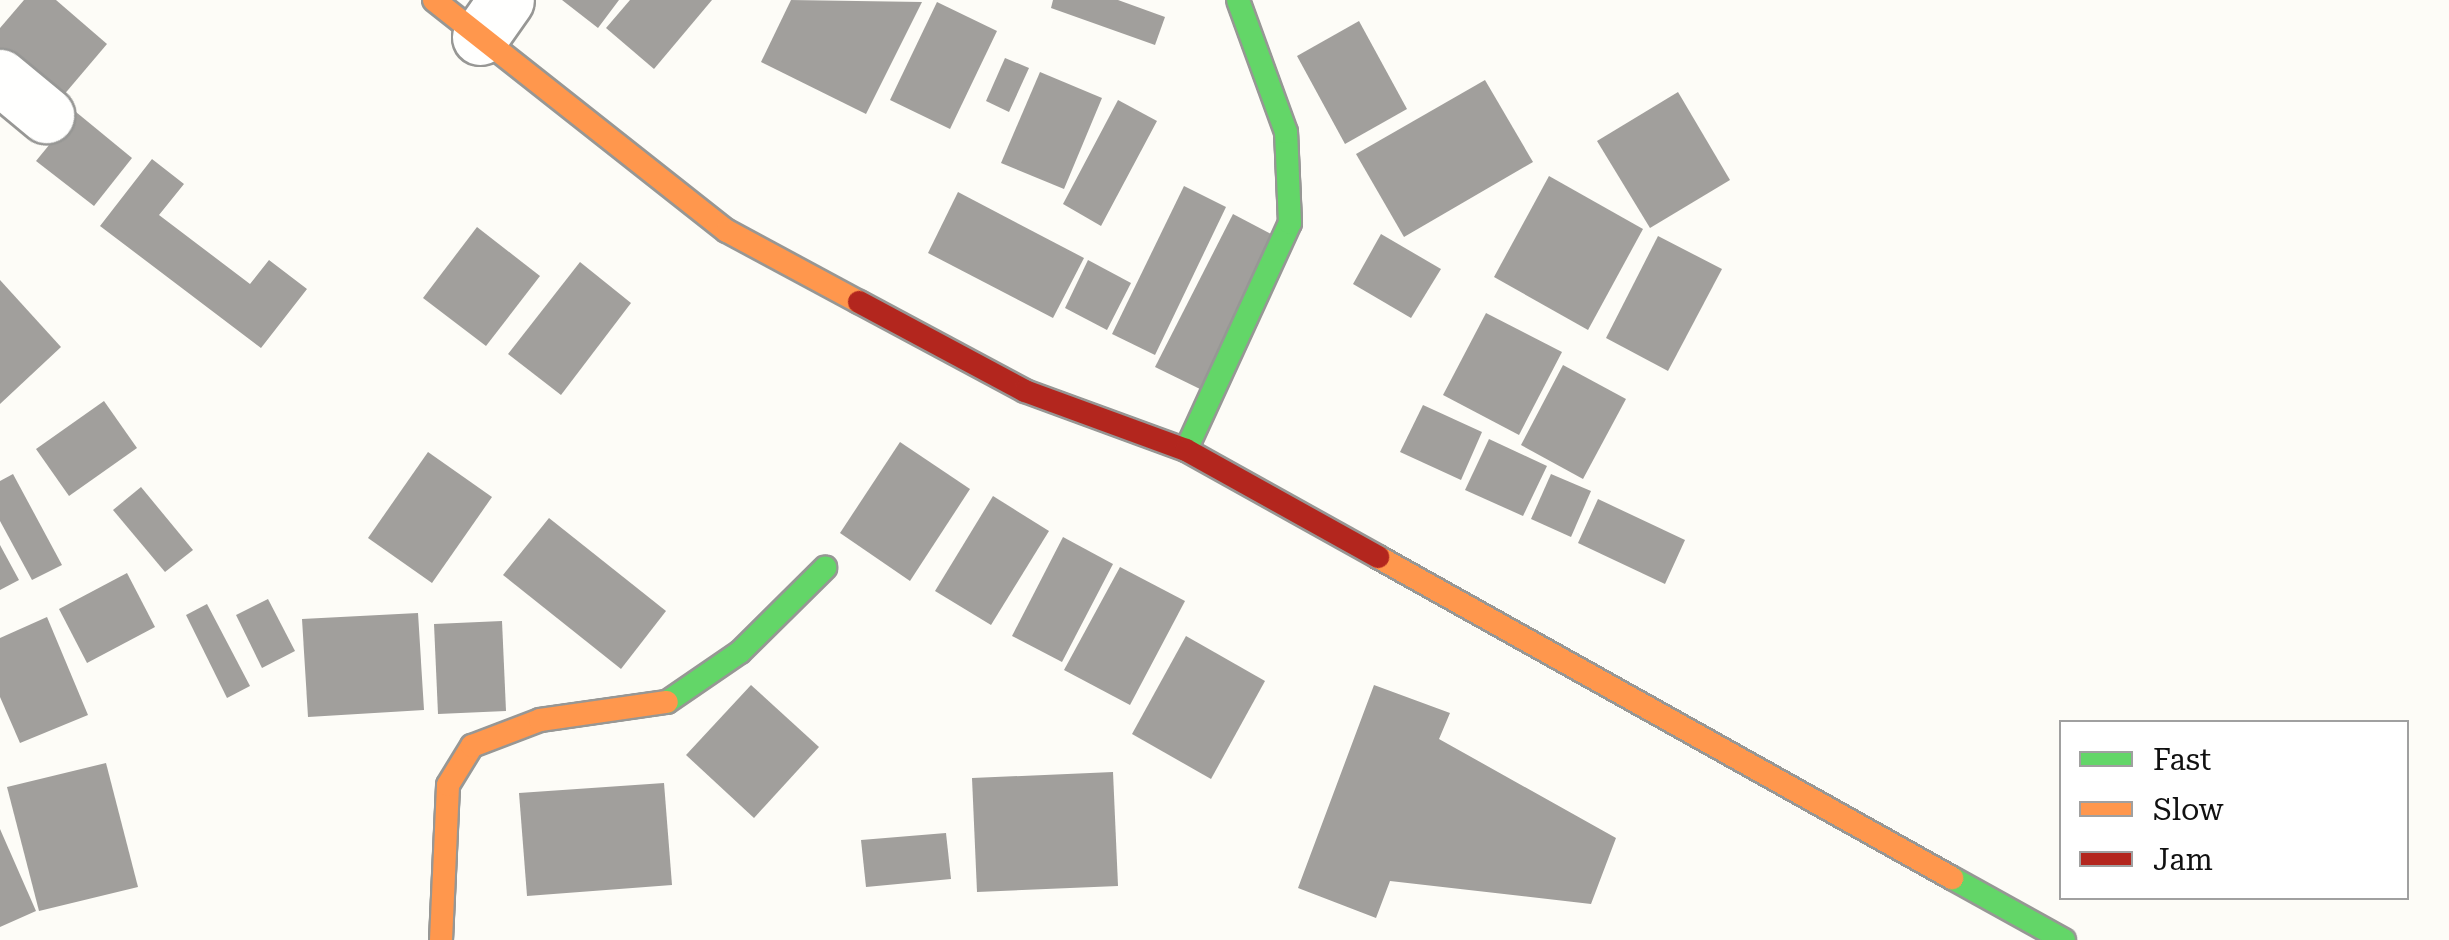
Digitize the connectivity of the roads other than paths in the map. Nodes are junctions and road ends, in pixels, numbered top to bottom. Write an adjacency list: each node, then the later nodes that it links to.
1 (434, 0): 3 (street)
2 (1238, 0): 6 (street)
3 (493, 18): 6 (street)
4 (0, 76): 5 (street)
5 (46, 115)
6 (1186, 450): 9 (street)
7 (825, 568): 8 (street)
8 (441, 940)
9 (2064, 940)

